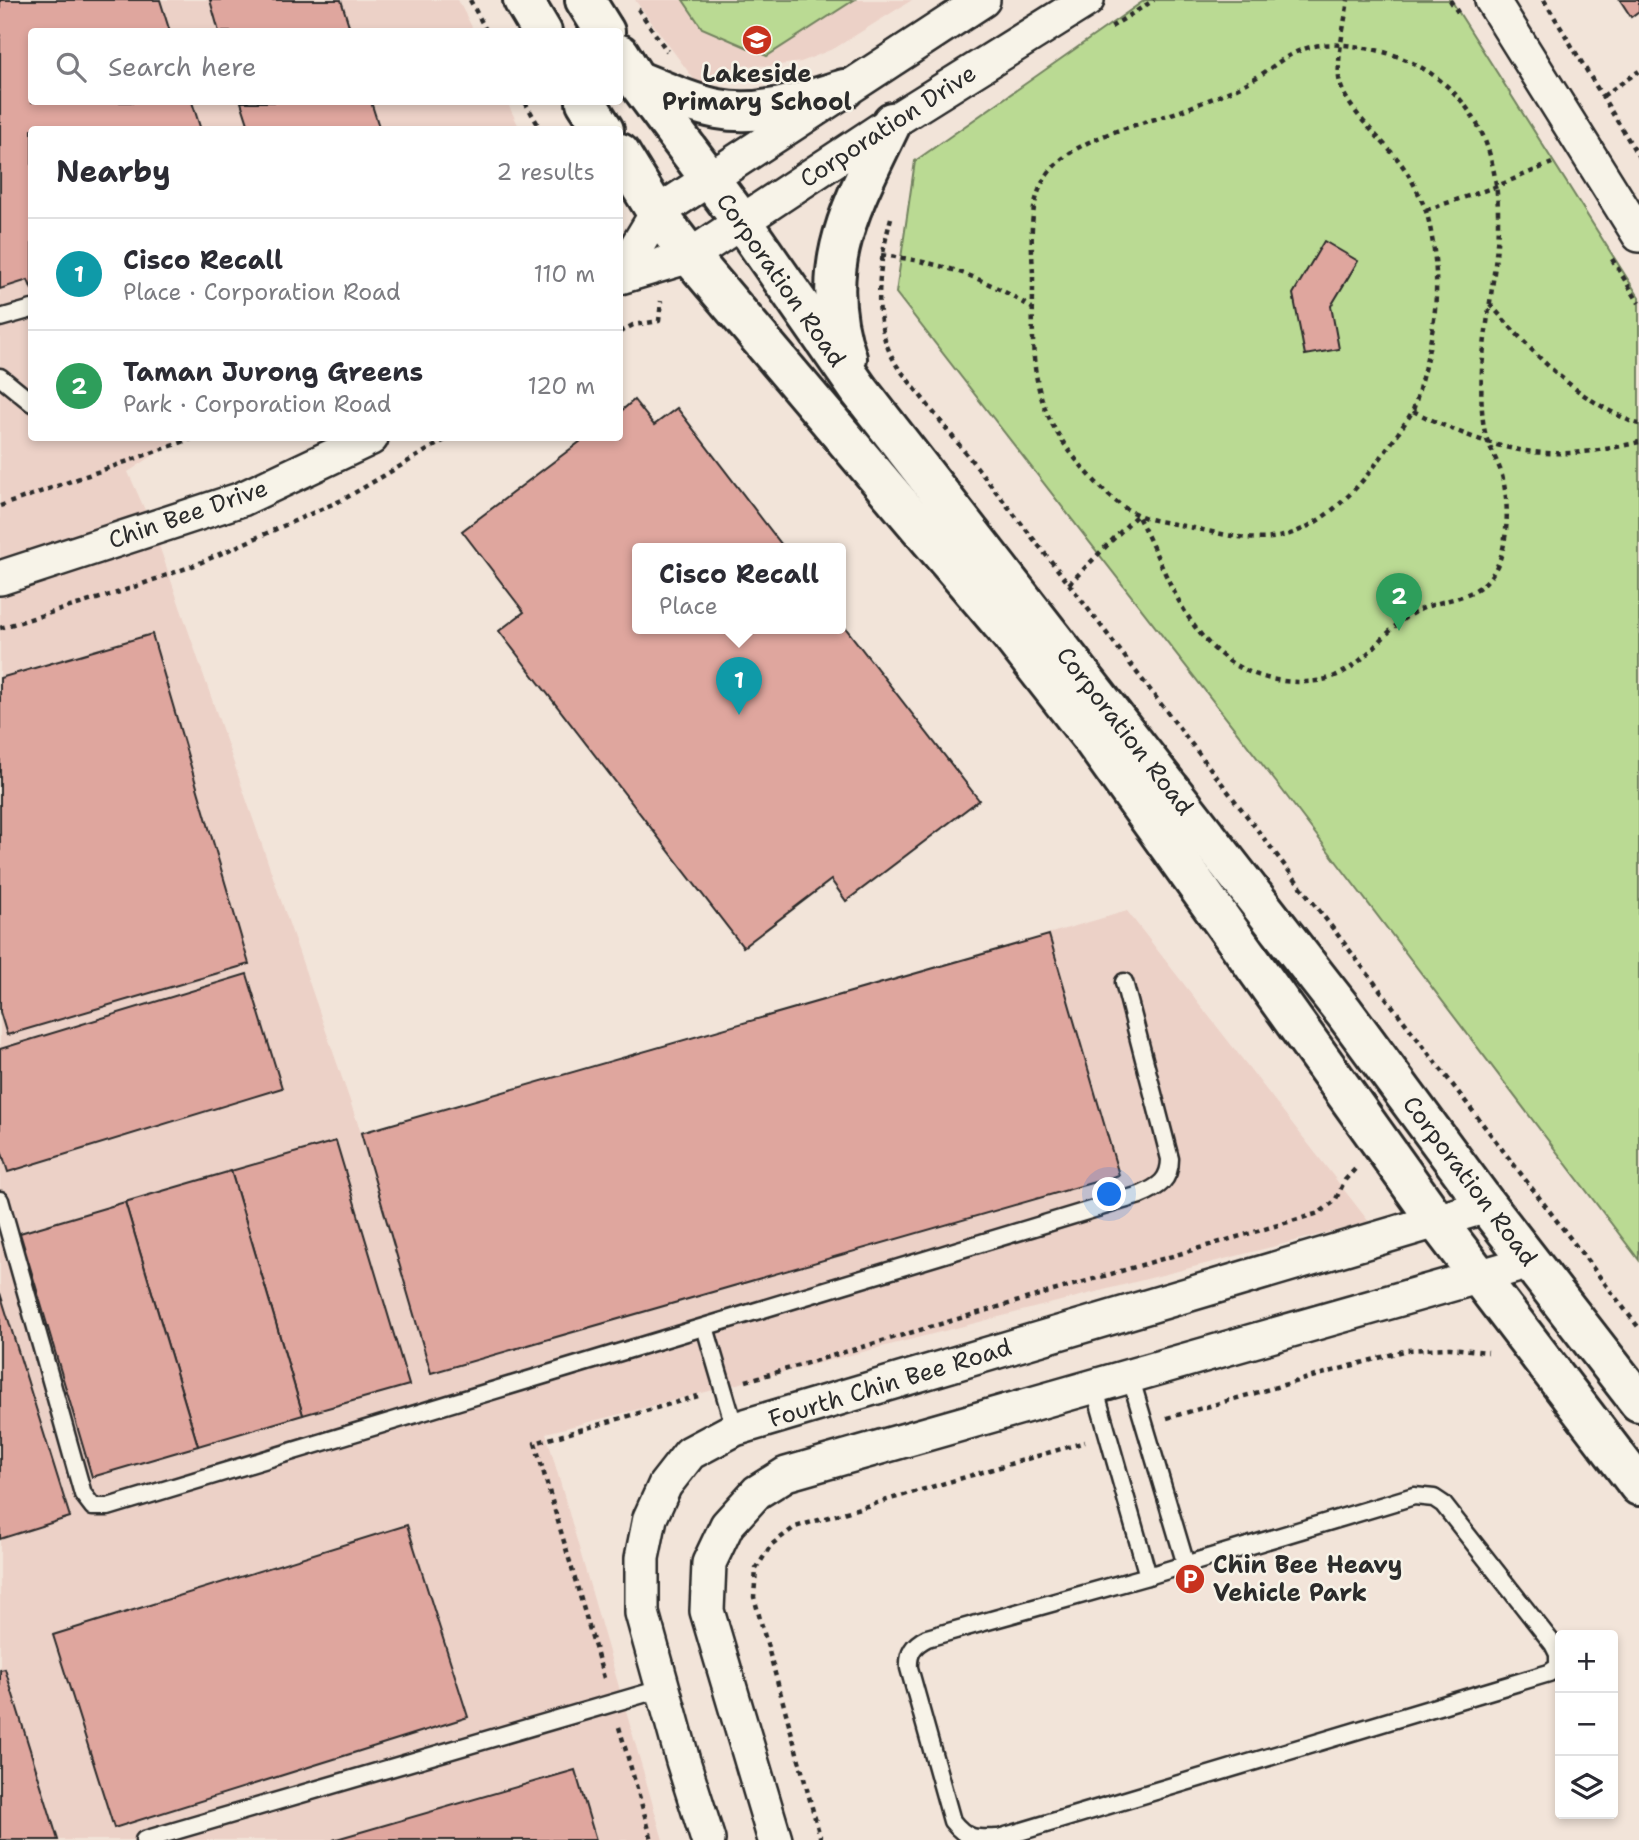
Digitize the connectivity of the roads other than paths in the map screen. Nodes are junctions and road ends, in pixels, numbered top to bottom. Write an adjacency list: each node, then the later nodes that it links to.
1 (523, 0): 6 (main road)
2 (585, 0): 7 (main road)
3 (983, 0): 9 (street)
4 (1087, 0): 11 (street, Corporation Drive)
5 (1492, 0): 17 (street)
6 (540, 28)
7 (602, 28)
8 (628, 67): 9 (main road); 14 (main road, Corporation Road)
9 (844, 89): 14 (street)
10 (588, 105): 12 (main road)
11 (892, 122): 16 (street, Corporation Drive); 24 (main road)
12 (601, 126)
13 (623, 158): 15 (main road, Corporation Road)
14 (710, 180): 15 (street); 16 (main road, Corporation Road)
15 (657, 213): 18 (main road, Corporation Road); 19 (street)
16 (742, 222): 18 (street, Corporation Drive); 24 (main road, Corporation Road)
17 (1639, 235)
18 (690, 256): 20 (street); 31 (main road, Corporation Road)
19 (623, 271)
20 (623, 275)
21 (28, 310): 22 (lane)
22 (0, 318)
23 (0, 377): 25 (lane)
24 (859, 390): 30 (main road, Corporation Road)
25 (28, 400)
26 (365, 441): 27 (street, Chin Bee Drive)
27 (0, 578)
28 (1124, 982): 34 (lane)
29 (1, 1205): 34 (lane)
30 (1487, 1206): 31 (street, Fourth Chin Bee Road); 32 (main road, Corporation Road)
31 (1436, 1220): 33 (main road, Corporation Road); 38 (street, Fourth Chin Bee Road)
32 (1531, 1262): 33 (street); 37 (main road, Corporation Road)
33 (1480, 1276): 35 (street); 39 (main road, Corporation Road)
34 (705, 1327): 38 (lane)
35 (1130, 1376): 36 (street); 40 (lane)
36 (1094, 1386): 41 (lane); 45 (street)
37 (1639, 1402)
38 (735, 1429): 42 (street, Fourth Chin Bee Road)
39 (1639, 1486)
40 (1186, 1565): 41 (lane); 41 (lane)
41 (1149, 1576)
42 (664, 1688): 43 (lane); 44 (street, Fourth Chin Bee Road)
43 (144, 1840)
44 (708, 1840)
45 (775, 1840)

